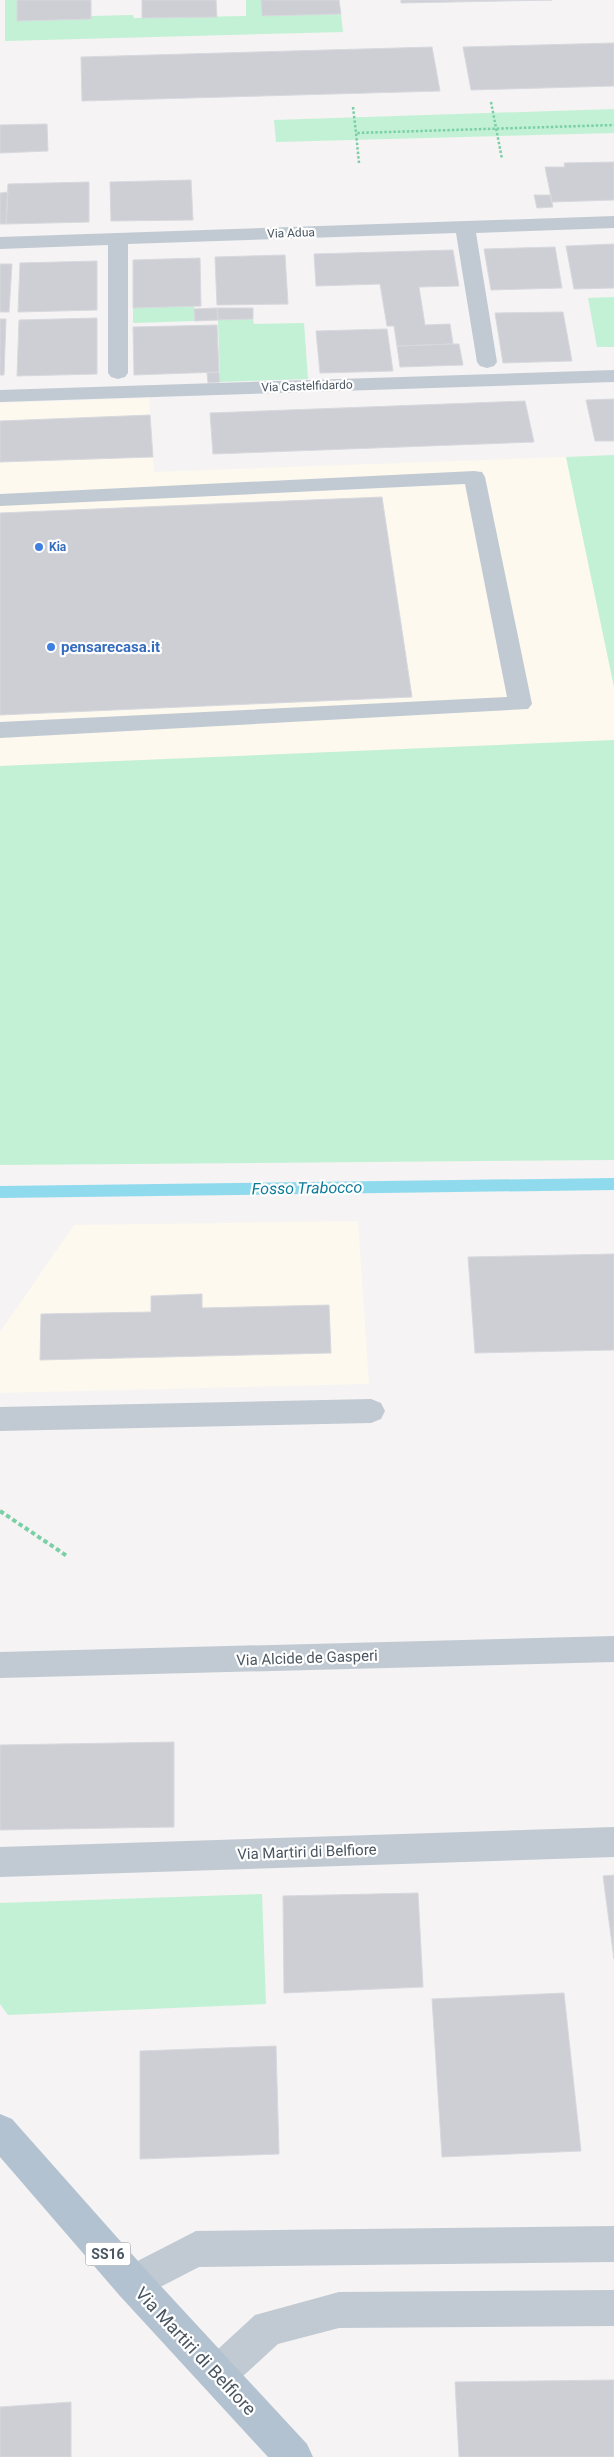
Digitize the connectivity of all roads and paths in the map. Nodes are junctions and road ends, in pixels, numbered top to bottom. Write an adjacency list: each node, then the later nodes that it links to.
1 (491, 102): 4 (path)
2 (353, 107): 5 (path)
3 (614, 125): 4 (path)
4 (496, 128): 5 (path); 6 (path)
5 (356, 132): 7 (path)
6 (502, 159)
7 (359, 163)
8 (614, 222): 9 (street, Via Adua)
9 (465, 227): 10 (street, Via Adua); 12 (street)
10 (118, 239): 11 (street, Via Adua); 13 (street)
11 (0, 243)
12 (487, 362)
13 (118, 374)
14 (614, 376): 15 (street, Via Castelfidardo)
15 (0, 396)
16 (0, 500): 17 (street)
17 (0, 730)
18 (371, 1411): 19 (street)
19 (0, 1419)
20 (0, 1511): 21 (path)
21 (67, 1556)
22 (614, 1650): 23 (street, Via Alcide de Gasperi)
23 (0, 1665)
24 (614, 1842): 25 (street, Via Martiri di Belfiore)
25 (0, 1862)
26 (0, 2131): 28 (main road, Via Martiri di Belfiore / SS16)
27 (614, 2244): 28 (street)
28 (133, 2283): 30 (main road, Via Martiri di Belfiore / SS16)
29 (614, 2308): 30 (street)
30 (218, 2374): 31 (main road, Via Martiri di Belfiore / SS16)
31 (294, 2457)

